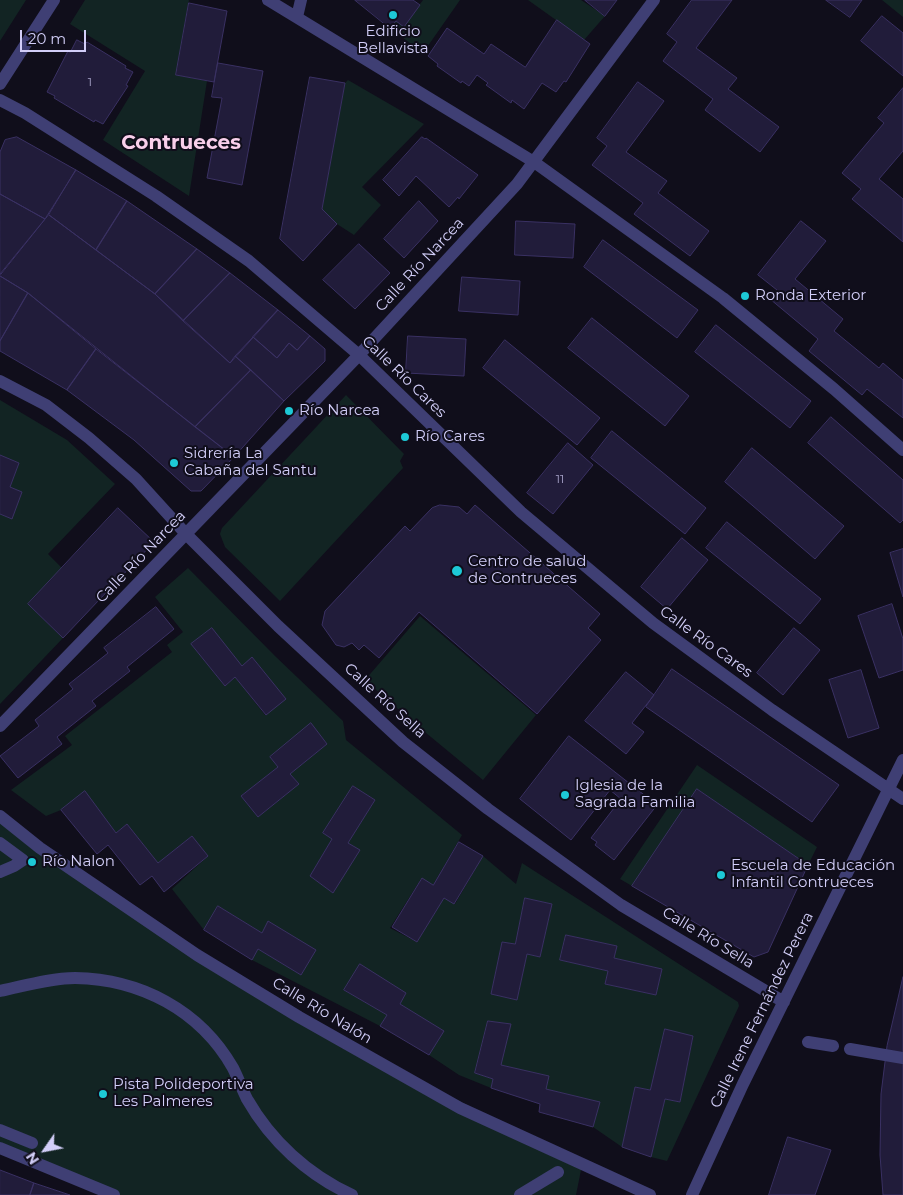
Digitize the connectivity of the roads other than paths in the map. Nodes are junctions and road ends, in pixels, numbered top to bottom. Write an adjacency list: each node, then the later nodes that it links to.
1 (54, 0): 6 (street)
2 (268, 0): 5 (street)
3 (301, 0): 5 (street)
4 (654, 0): 8 (street, Calle Río Narcea)
5 (297, 17): 8 (street)
6 (0, 84)
7 (0, 100): 9 (street, Calle Río Cares)
8 (534, 162): 9 (street, Calle Río Narcea); 11 (street)
9 (359, 355): 12 (street, Calle Río Narcea); 15 (street, Calle Río Cares)
10 (0, 381): 12 (street, Calle Río Sella)
11 (903, 450)
12 (186, 534): 13 (street, Calle Río Narcea); 21 (street, Calle Río Sella)
13 (0, 726)
14 (903, 760): 15 (street, Calle Irene Fernández Perera)
15 (889, 788): 16 (street, Calle Río Cares); 21 (street, Calle Irene Fernández Perera)
16 (903, 799)
17 (0, 816): 33 (street, Calle Río Nalón)
18 (0, 842): 19 (street)
19 (0, 872)
20 (0, 991): 31 (street)
21 (784, 1002): 34 (street, Calle Irene Fernández Perera)
22 (808, 1042): 23 (street)
23 (833, 1046)
24 (850, 1049): 25 (street)
25 (903, 1058)
26 (0, 1130): 27 (street)
27 (32, 1143)
28 (0, 1148): 30 (street)
29 (558, 1172): 32 (street)
30 (114, 1195)
31 (352, 1195)
32 (520, 1195)
33 (650, 1195)
34 (692, 1195)

